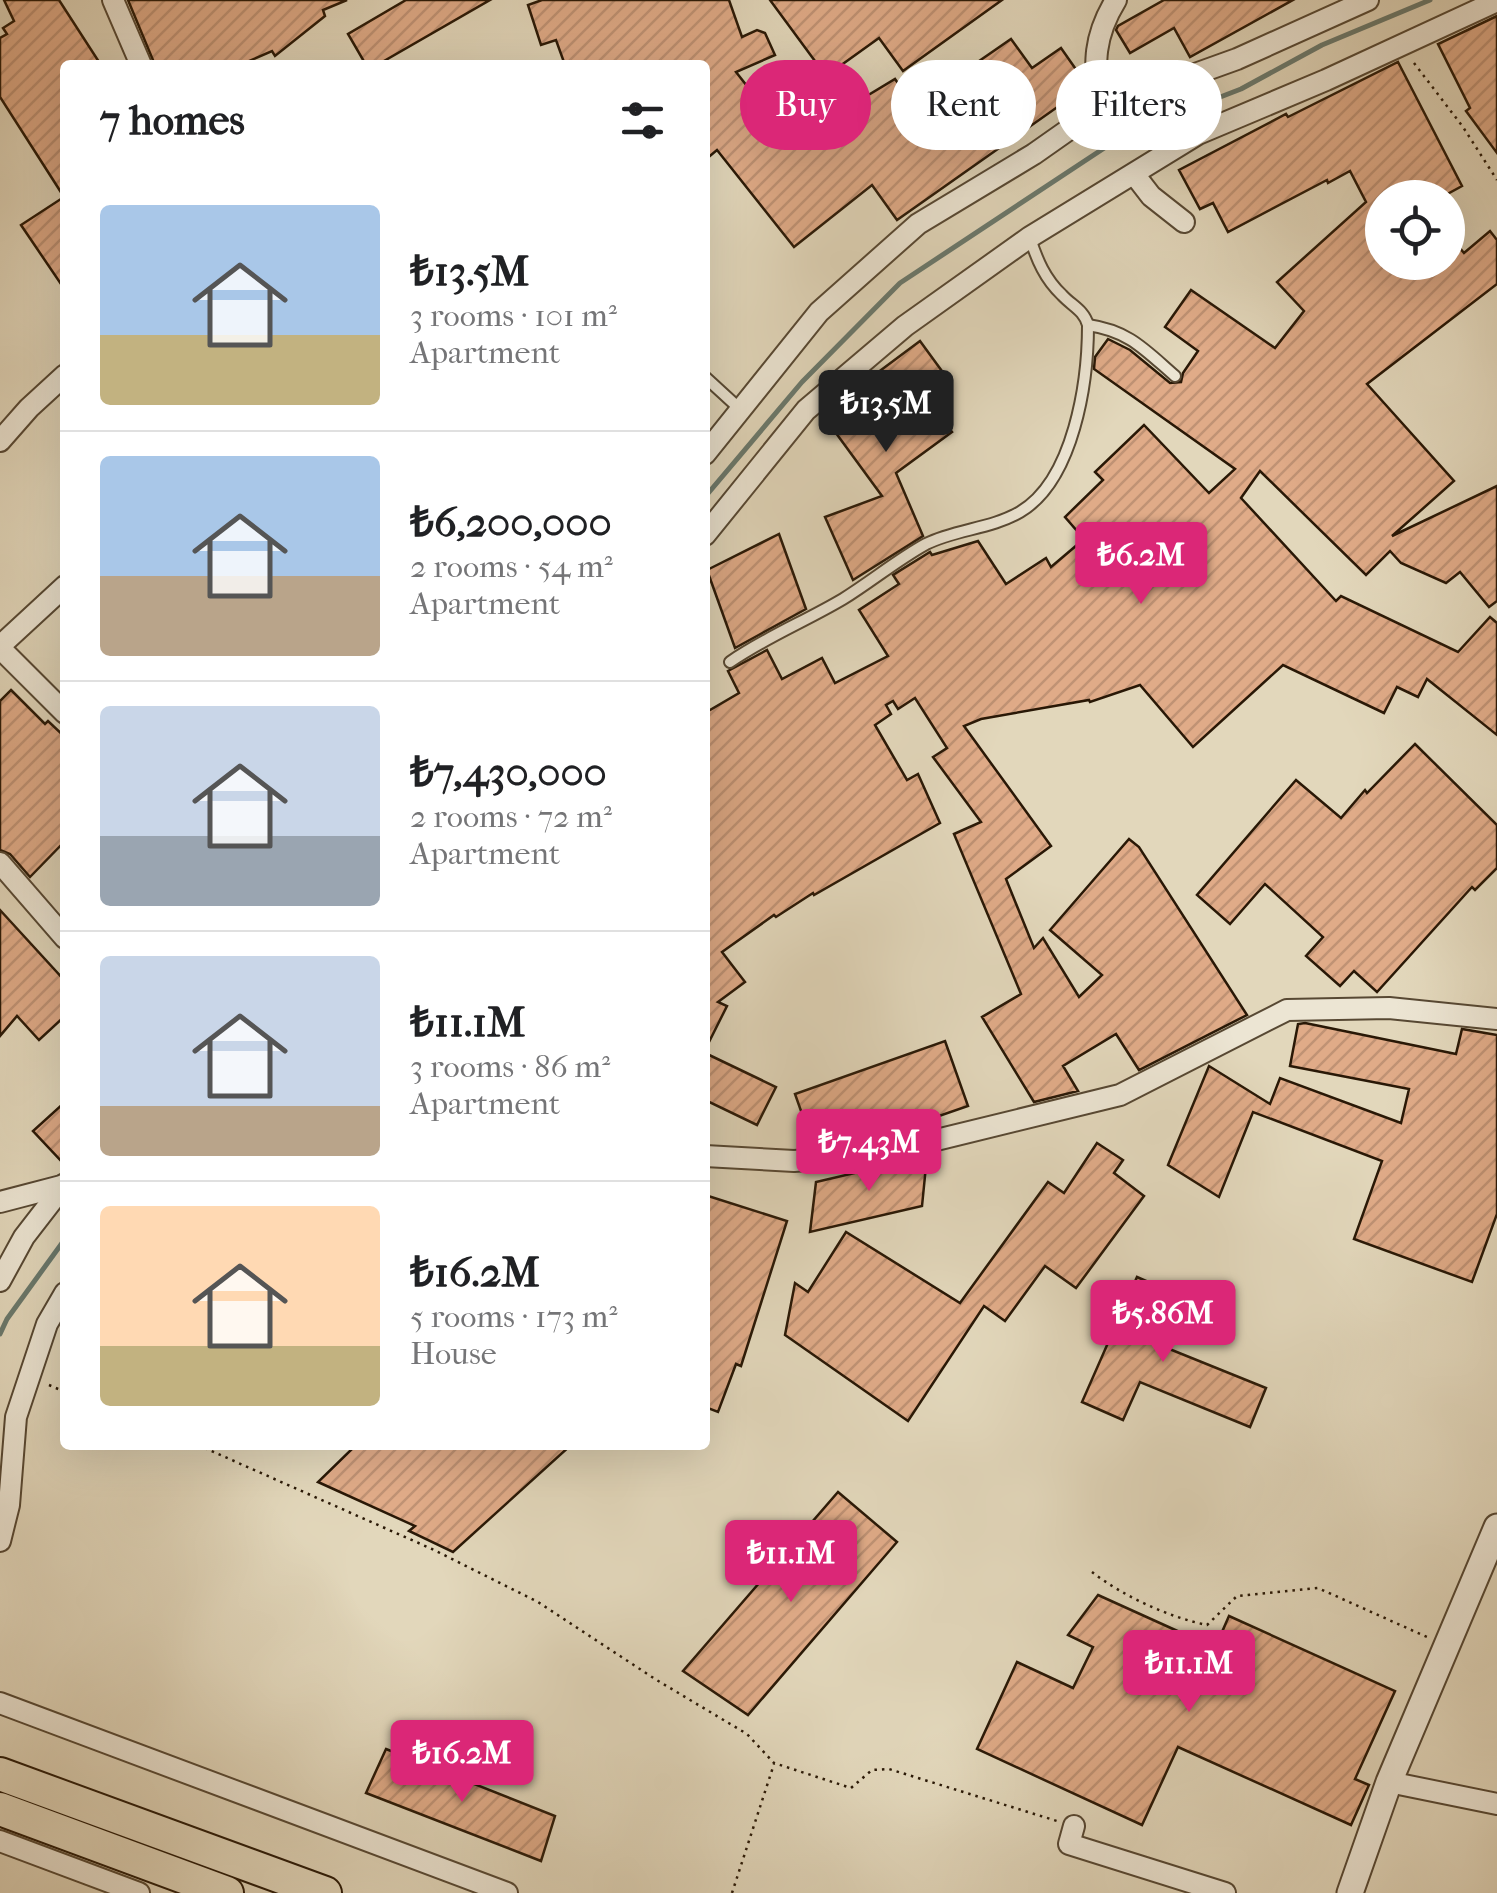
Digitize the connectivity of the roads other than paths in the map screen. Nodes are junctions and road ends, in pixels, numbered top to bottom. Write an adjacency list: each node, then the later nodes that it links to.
1 (113, 0): 5 (street)
2 (1116, 0): 6 (street)
3 (1368, 0): 7 (street)
4 (1497, 1): 9 (street)
5 (139, 60)
6 (1095, 60)
7 (1222, 65)
8 (1056, 136): 16 (street)
9 (1134, 174): 10 (street); 11 (street)
10 (1184, 222)
11 (1030, 238): 12 (lane); 19 (street)
12 (1088, 325): 13 (lane); 22 (lane)
13 (1175, 376)
14 (60, 380): 17 (street)
15 (710, 382): 16 (lane)
16 (741, 411): 18 (street)
17 (0, 441)
18 (710, 448)
19 (710, 529)
20 (60, 591): 21 (street)
21 (0, 647): 23 (street)
22 (730, 662)
23 (60, 707)
24 (0, 863): 25 (street)
25 (60, 932)
26 (1497, 1019): 27 (street)
27 (710, 1156)
28 (60, 1186): 30 (street)
29 (60, 1190): 31 (street)
30 (0, 1202)
31 (0, 1281)
32 (60, 1302): 34 (street)
33 (1497, 1528): 37 (street)
34 (0, 1542)
35 (0, 1704): 45 (street)
36 (0, 1774): 44 (highway)
37 (1389, 1782): 38 (street); 47 (street)
38 (1497, 1804)
39 (0, 1808): 43 (highway)
40 (1074, 1826): 46 (street)
41 (0, 1842): 42 (street)
42 (139, 1893)
43 (227, 1893)
44 (325, 1893)
45 (507, 1893)
46 (1226, 1893)
47 (1350, 1893)

